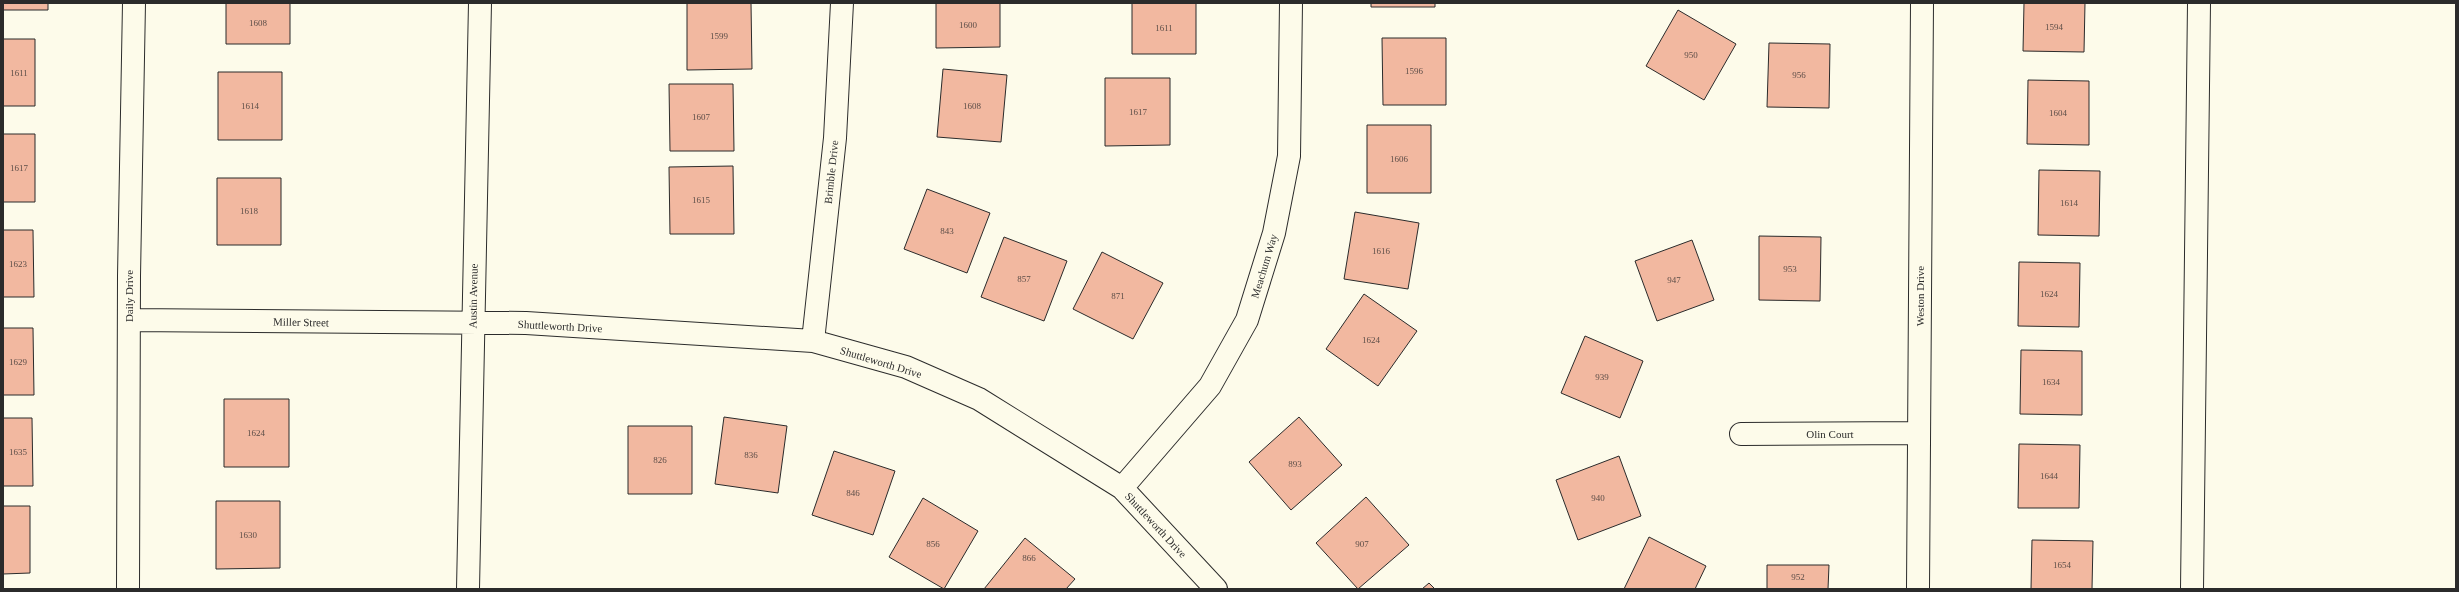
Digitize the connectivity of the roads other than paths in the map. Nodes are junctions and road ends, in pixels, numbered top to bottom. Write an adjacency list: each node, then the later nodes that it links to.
1 (134, 3): 7 (street, Daily Drive)
2 (480, 3): 8 (street, Austin Avenue)
3 (842, 3): 9 (street, Brimble Drive)
4 (1291, 3): 12 (street, Meachum Way)
5 (1922, 3): 11 (street, Weston Drive)
6 (2199, 3): 17 (street)
7 (129, 320): 8 (street, Miller Street); 13 (street, Daily Drive)
8 (472, 323): 9 (street, Shuttleworth Drive); 14 (street, Austin Avenue)
9 (813, 341): 12 (street, Shuttleworth Drive)
10 (1741, 434): 11 (street, Olin Court)
11 (1919, 434): 16 (street, Weston Drive)
12 (1122, 488): 15 (street, Shuttleworth Drive)
13 (128, 589)
14 (468, 589)
15 (1216, 589)
16 (1918, 589)
17 (2192, 589)

